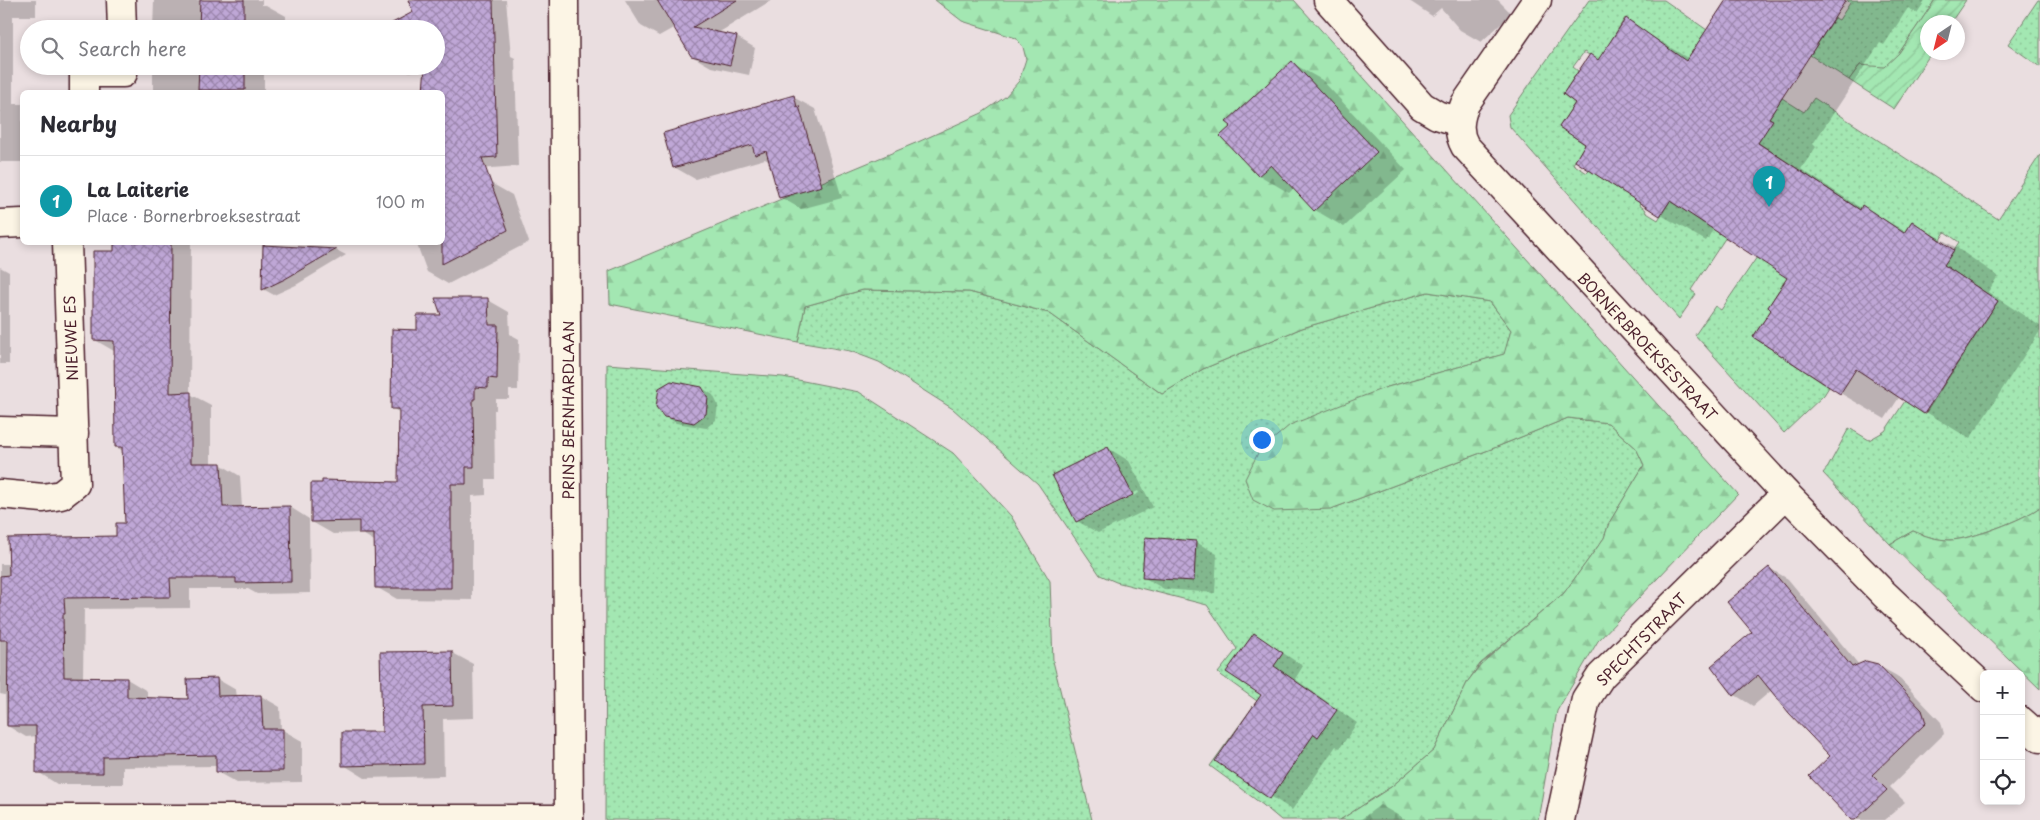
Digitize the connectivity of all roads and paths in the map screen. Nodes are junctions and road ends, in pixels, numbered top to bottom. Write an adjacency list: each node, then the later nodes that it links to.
1 (121, 0): 5 (street)
2 (564, 0): 20 (street, PRINS BERNHARDLAAN)
3 (1328, 0): 8 (street)
4 (1537, 0): 8 (street)
5 (122, 20)
6 (84, 75): 7 (street)
7 (84, 90)
8 (1459, 122): 15 (street, BORNERBROEKSESTRAAT)
9 (20, 223): 10 (street)
10 (0, 224)
11 (67, 245): 13 (street, NIEUWE ES)
12 (0, 431): 13 (street)
13 (74, 433): 14 (street, NIEUWE ES)
14 (0, 494)
15 (1786, 494): 16 (street, BORNERBROEKSESTRAAT); 21 (street, SPECHTSTRAAT)
16 (1980, 684)
17 (2025, 725): 18 (street)
18 (2040, 738)
19 (0, 819): 20 (street)
20 (569, 819)
21 (1560, 820)

